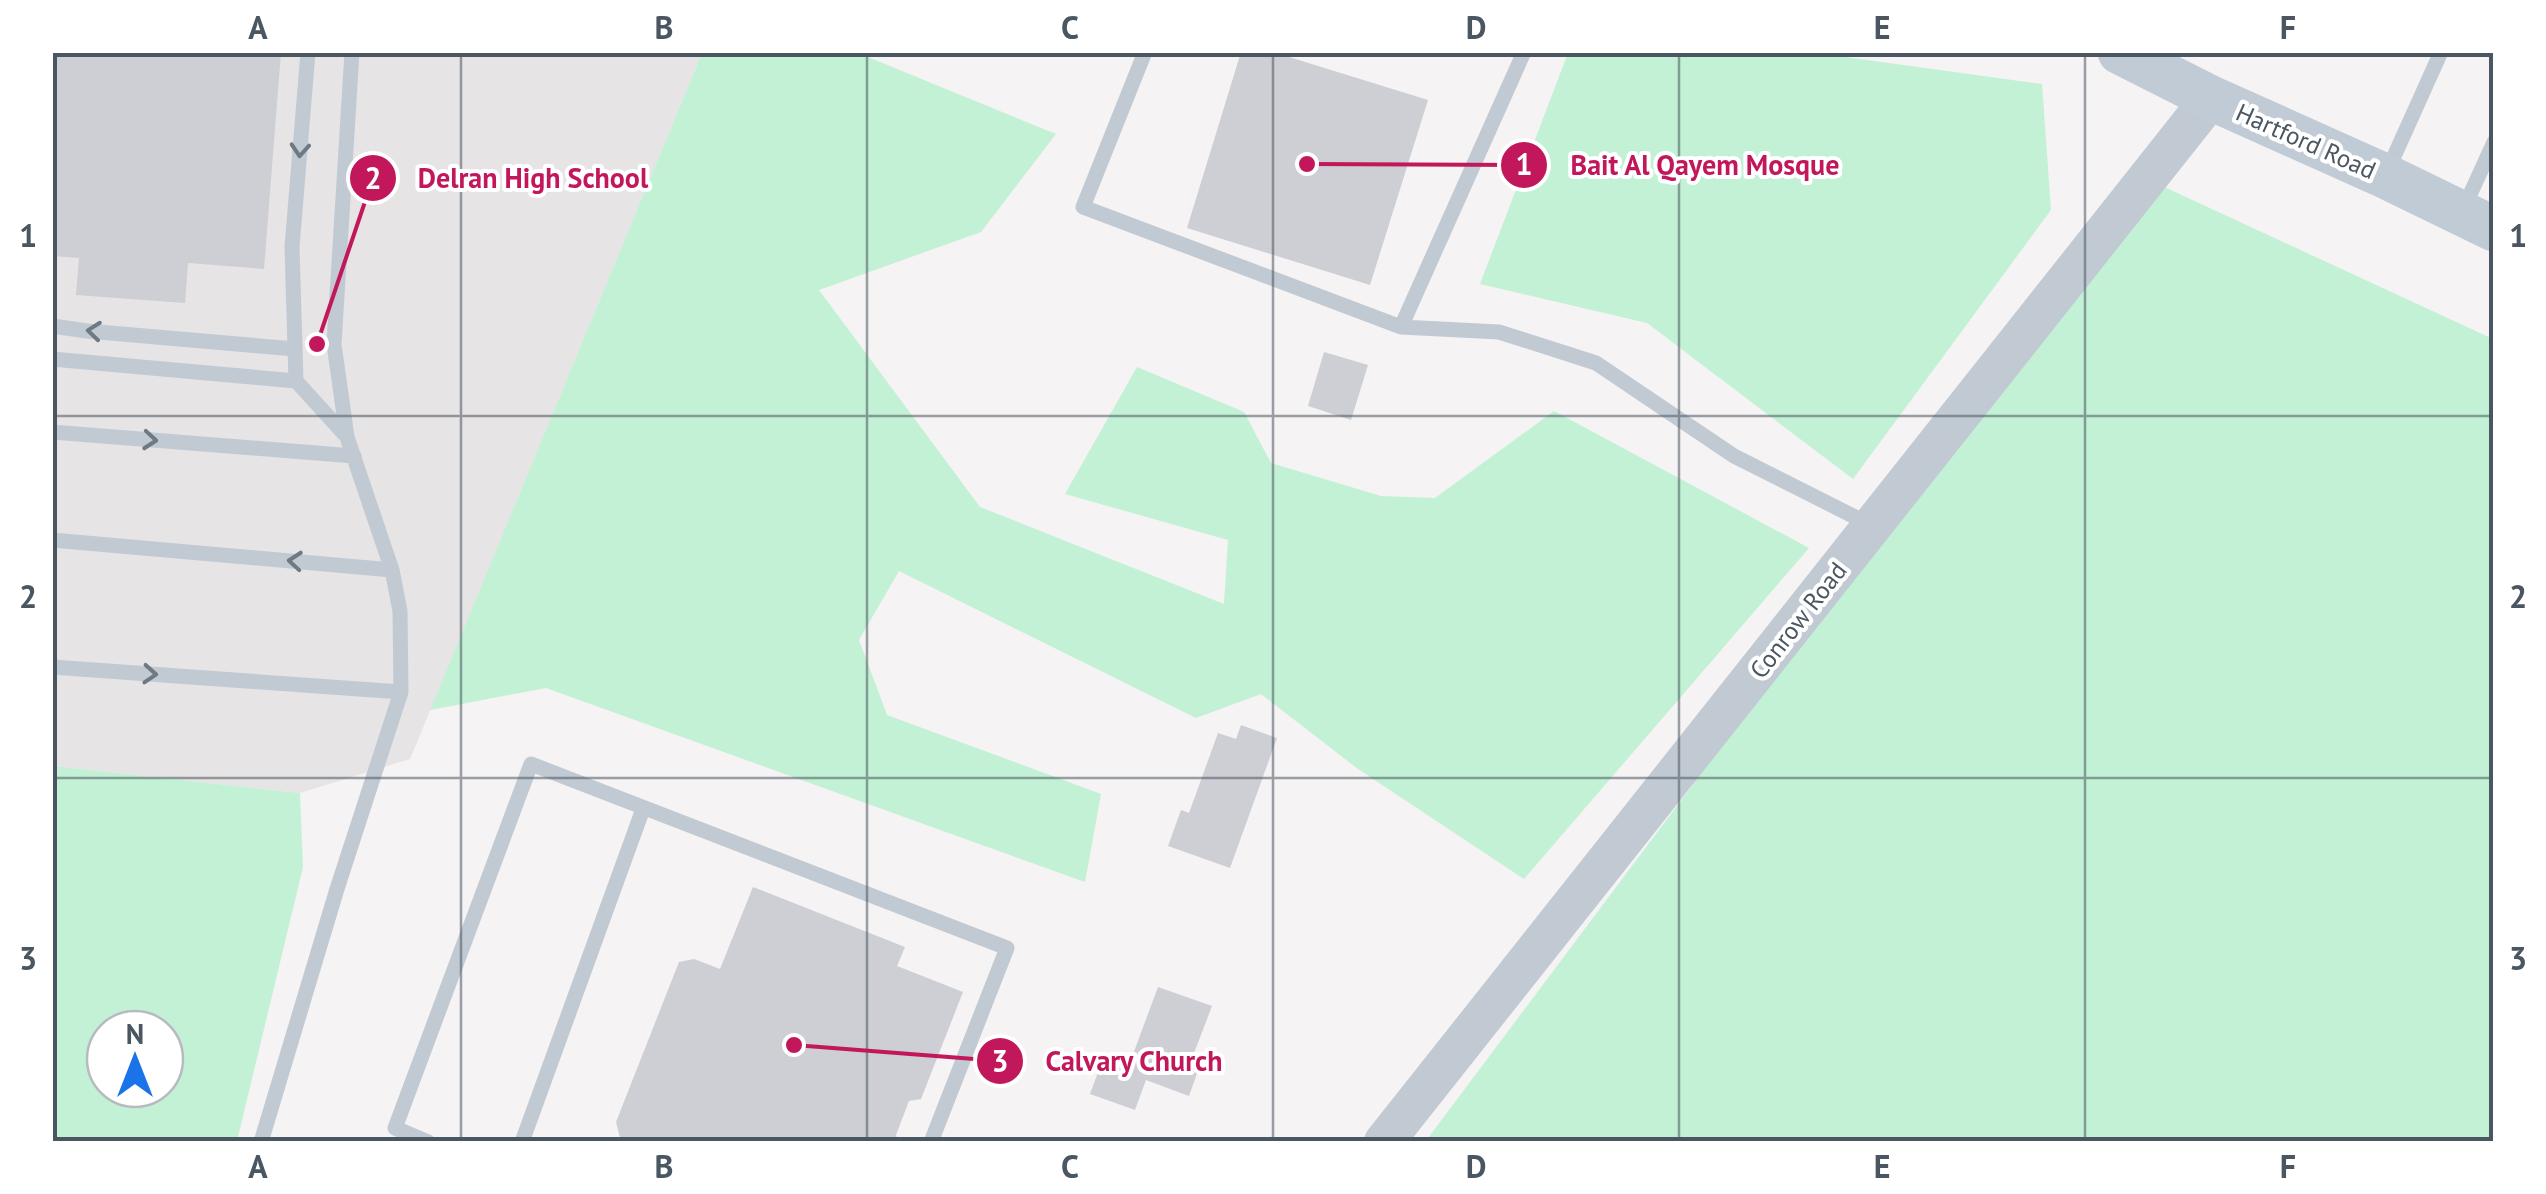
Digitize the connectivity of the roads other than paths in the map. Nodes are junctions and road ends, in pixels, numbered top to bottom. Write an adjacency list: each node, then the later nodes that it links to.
1 (308, 52): 13 (lane, one-way to 13)
2 (352, 52): 17 (lane)
3 (1145, 52): 12 (lane)
4 (1524, 52): 12 (lane)
5 (2120, 52): 7 (main road, Hartford Road)
6 (2441, 52): 9 (lane)
7 (2211, 98): 9 (main road, Hartford Road); 19 (street, Conrow Road)
8 (2494, 142): 10 (lane)
9 (2384, 176): 10 (main road, Hartford Road)
10 (2477, 221)
11 (52, 326): 13 (lane, one-way to 11)
12 (1401, 326): 19 (lane)
13 (295, 349): 15 (lane)
14 (52, 359): 15 (lane)
15 (296, 381): 17 (lane)
16 (52, 432): 18 (lane, one-way to 18)
17 (347, 437): 18 (lane)
18 (354, 456): 21 (lane)
19 (1872, 525): 29 (street, Conrow Road)
20 (52, 540): 21 (lane, one-way to 20)
21 (392, 570): 23 (lane)
22 (52, 667): 23 (lane, one-way to 23)
23 (401, 692): 25 (lane)
24 (643, 809): 26 (lane); 27 (lane); 28 (lane)
25 (261, 1142)
26 (428, 1142)
27 (522, 1142)
28 (930, 1142)
29 (1384, 1142)

